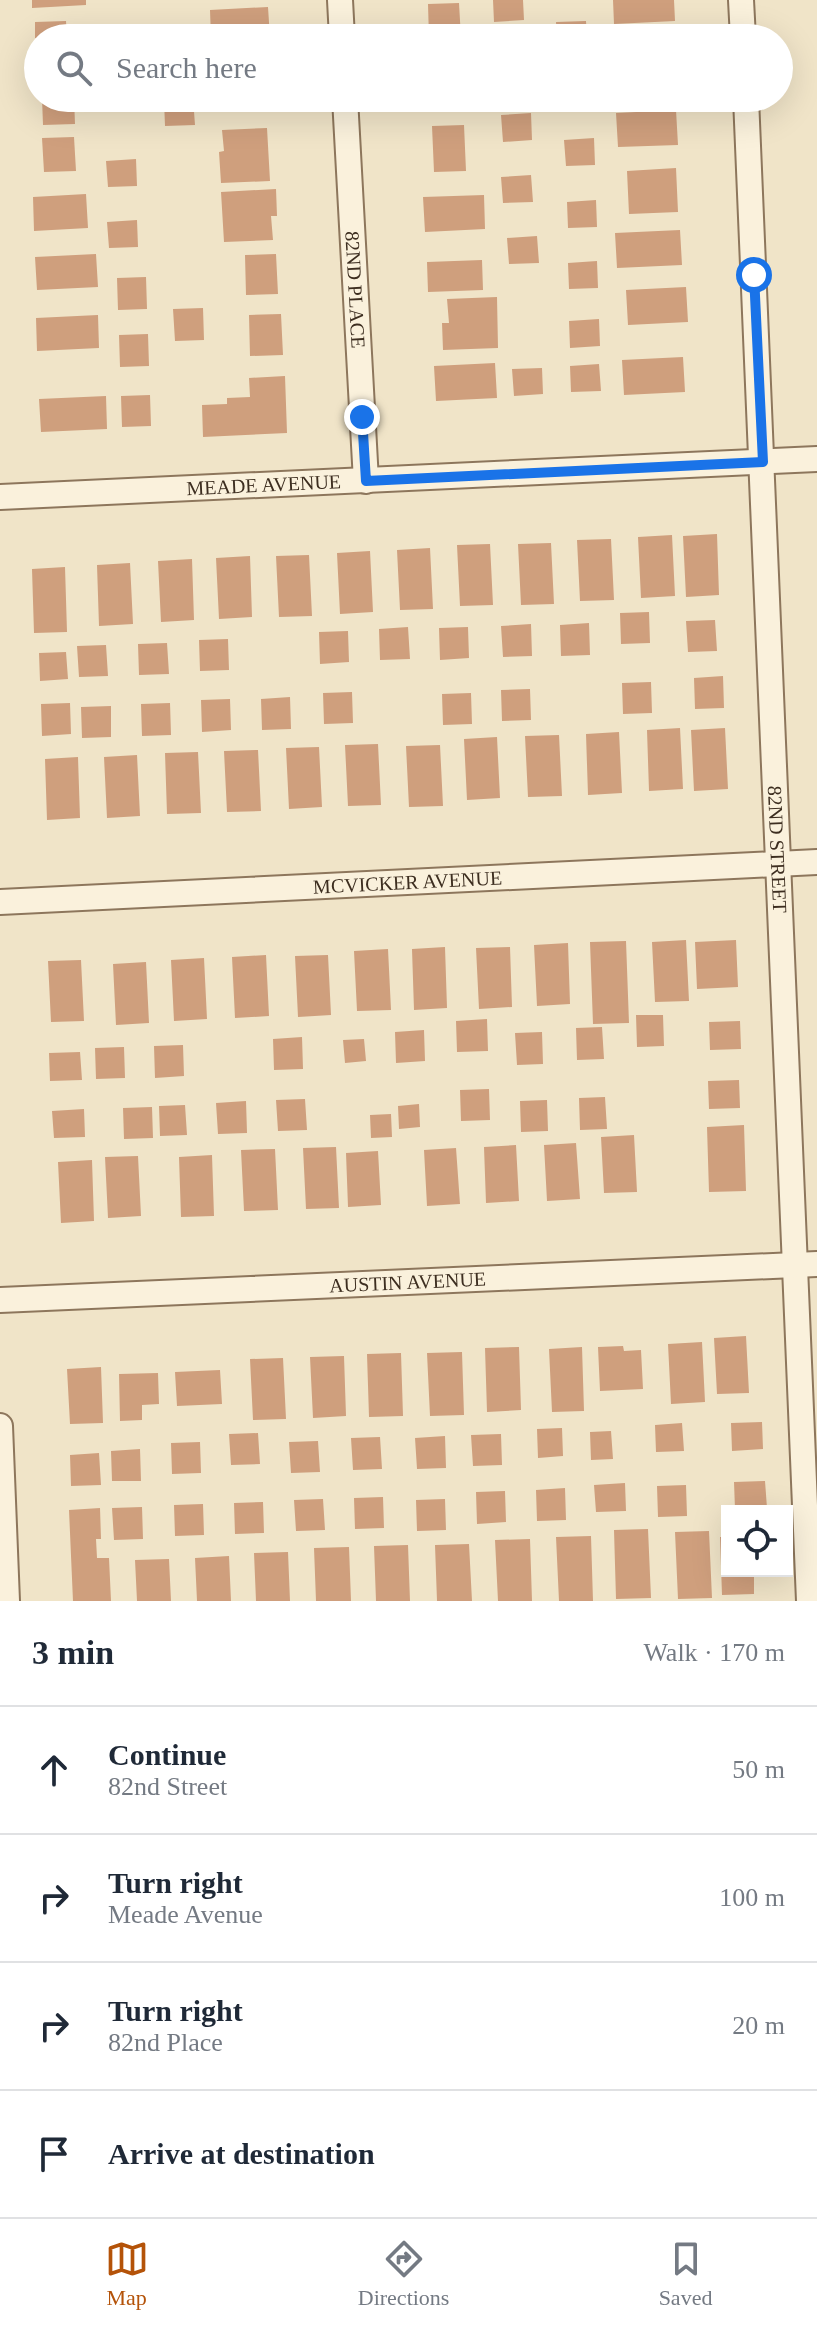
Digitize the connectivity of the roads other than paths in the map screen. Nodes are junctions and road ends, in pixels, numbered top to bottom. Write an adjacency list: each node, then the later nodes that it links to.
1 (340, 0): 3 (street)
2 (741, 0): 4 (street)
3 (341, 24)
4 (742, 24)
5 (346, 112): 9 (street, 82ND PLACE)
6 (747, 112): 8 (street, 82ND STREET)
7 (817, 459): 8 (street, MEADE AVENUE)
8 (763, 462): 9 (street, MEADE AVENUE); 12 (street, 82ND STREET)
9 (366, 481): 10 (street, MEADE AVENUE)
10 (0, 497)
11 (817, 862): 12 (street, MCVICKER AVENUE)
12 (780, 864): 13 (street, MCVICKER AVENUE); 14 (street, 82ND STREET)
13 (0, 902)
14 (806, 1264): 15 (street, AUSTIN AVENUE); 19 (street, 82ND STREET)
15 (0, 1300)
16 (0, 1426): 17 (street)
17 (0, 1441): 18 (street)
18 (7, 1601)
19 (809, 1601)

